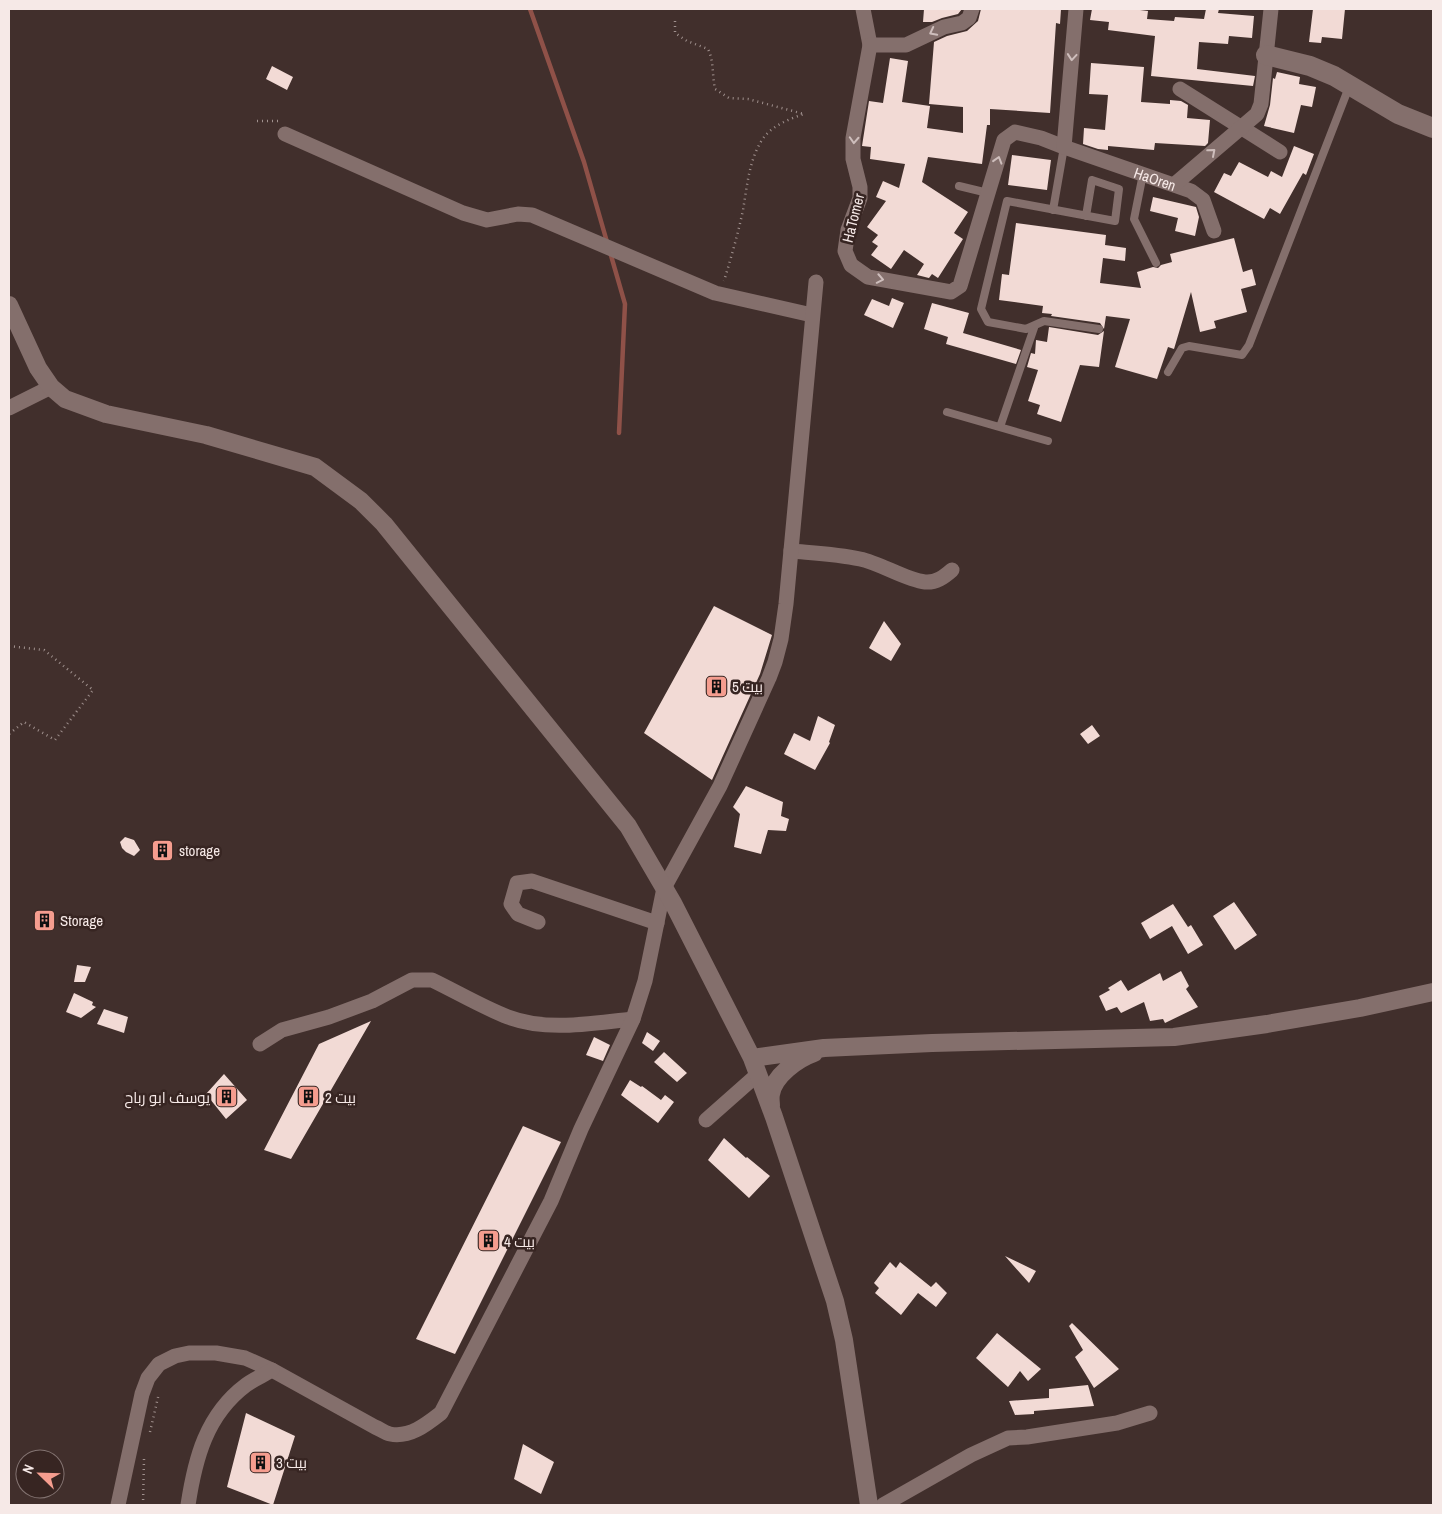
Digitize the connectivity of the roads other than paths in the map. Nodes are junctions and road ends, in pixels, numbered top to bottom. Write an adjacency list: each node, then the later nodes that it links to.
1 (863, 9): 5 (street)
2 (972, 9): 5 (street, one-way to 5)
3 (1076, 9): 12 (street, one-way to 12)
4 (1271, 9): 6 (street, HaOren)
5 (870, 45): 17 (street, HaTomer, one-way to 17)
6 (1266, 55): 7 (main road); 9 (street, HaOren)
7 (1350, 85): 10 (main road); 27 (lane)
8 (1180, 89): 9 (street)
9 (1240, 127): 13 (street); 15 (street, HaOren, one-way to 9)
10 (1433, 128)
11 (285, 134): 24 (street)
12 (1064, 147): 14 (street, HaOren); 17 (street, HaTomer, one-way to 12); 18 (lane)
13 (1280, 152)
14 (1143, 173): 15 (street, HaOren); 21 (lane)
15 (1175, 184): 20 (street)
16 (959, 186): 17 (lane)
17 (988, 193)
18 (1053, 210): 19 (lane); 25 (lane)
19 (1086, 216): 19 (lane)
20 (1214, 230)
21 (1156, 263)
22 (816, 282): 24 (street)
23 (9, 305): 28 (street)
24 (812, 315): 33 (street)
25 (1035, 325): 26 (lane); 31 (lane)
26 (1099, 329)
27 (1168, 372)
28 (51, 387): 29 (street); 35 (street)
29 (9, 408)
30 (948, 412): 31 (lane)
31 (1000, 428): 32 (lane)
32 (1048, 441)
33 (791, 551): 34 (street); 35 (street)
34 (952, 570)
35 (664, 888): 37 (street); 42 (street)
36 (538, 922): 37 (street)
37 (657, 923): 39 (street)
38 (1433, 992): 41 (street)
39 (633, 1019): 40 (street); 45 (street)
40 (260, 1044)
41 (828, 1048): 42 (street); 43 (street)
42 (755, 1066): 43 (street); 44 (street)
43 (771, 1109): 49 (street)
44 (706, 1120)
45 (272, 1370): 47 (street); 48 (street)
46 (1150, 1413): 50 (street)
47 (118, 1505)
48 (188, 1505)
49 (869, 1505)
50 (883, 1505)

